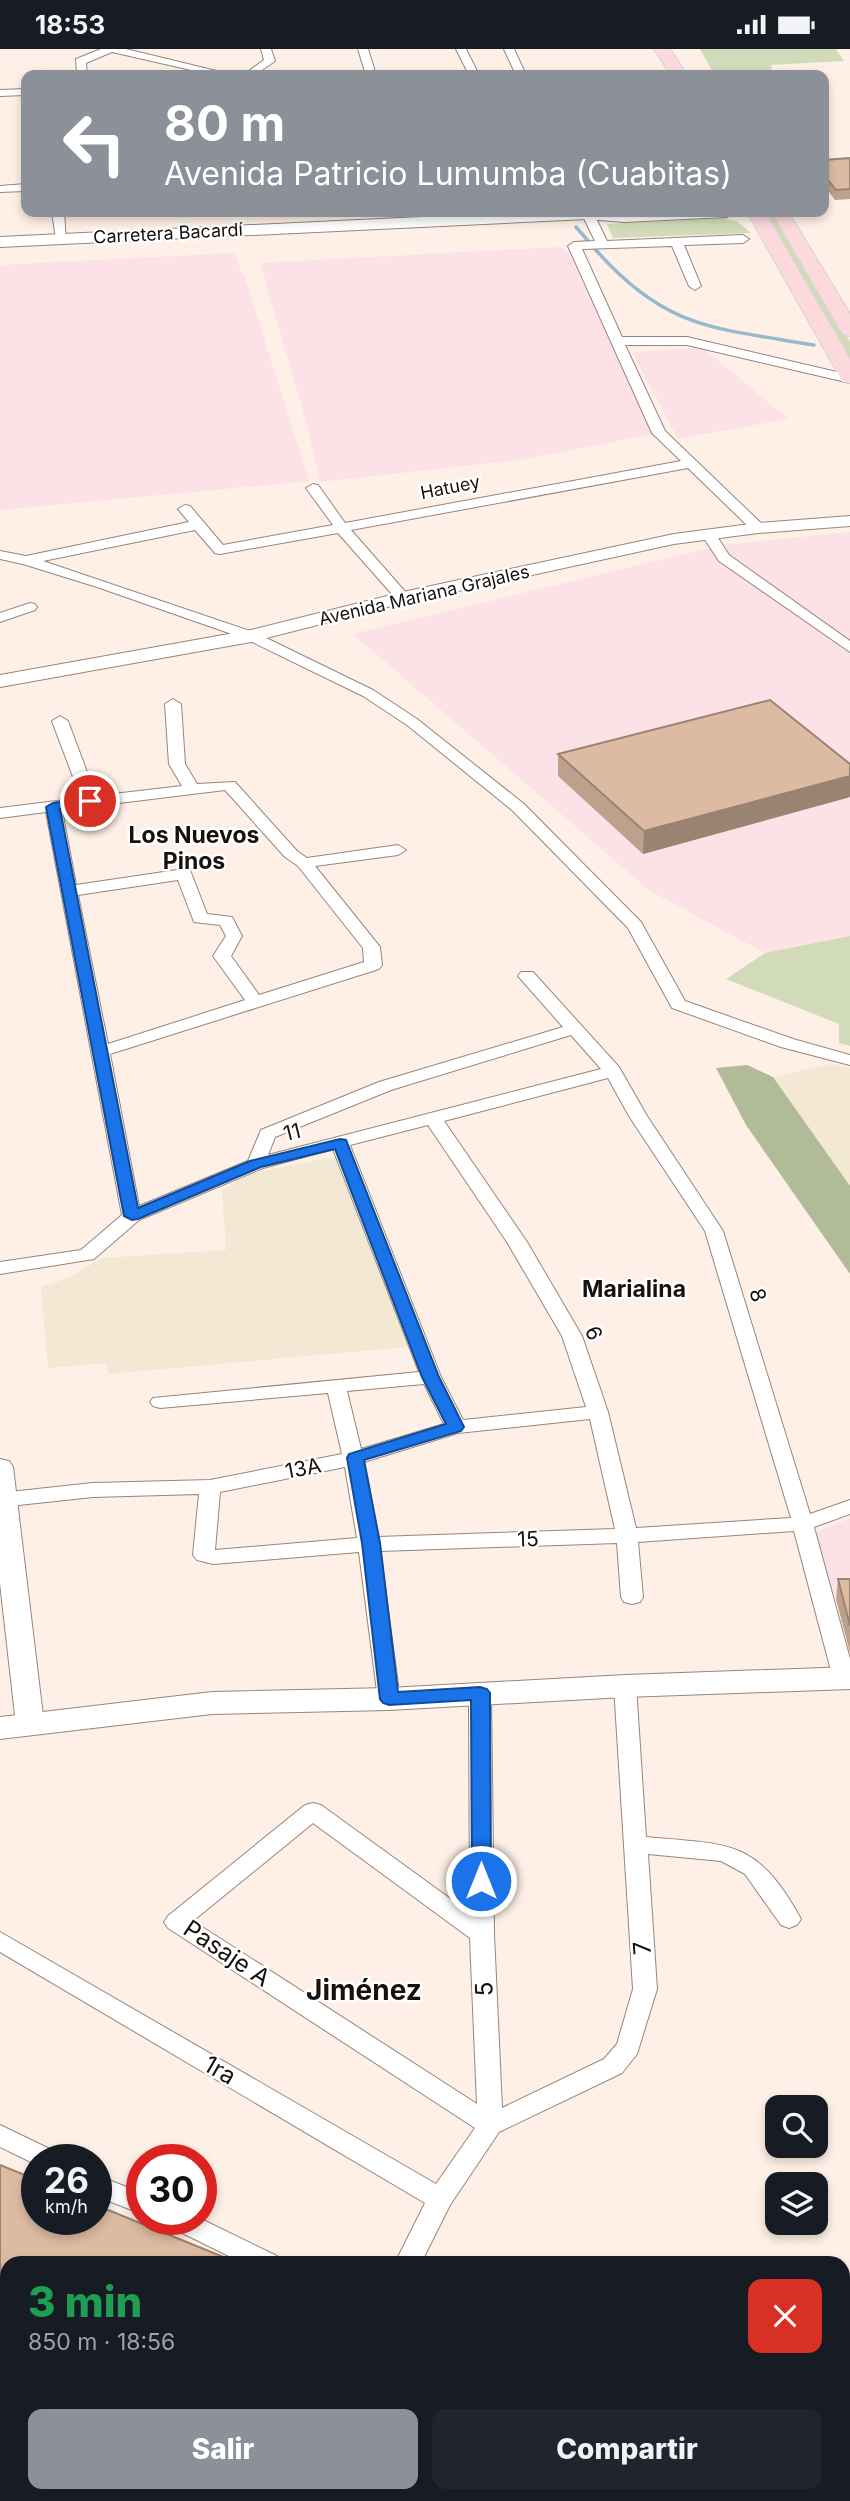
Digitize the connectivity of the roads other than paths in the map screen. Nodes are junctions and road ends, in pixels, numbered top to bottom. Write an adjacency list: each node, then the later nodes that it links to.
1 (112, 49): 8 (street); 9 (street)
2 (266, 49): 10 (street)
3 (363, 49): 11 (street)
4 (461, 49): 12 (street)
5 (509, 49): 13 (street)
6 (663, 49): 14 (main road)
7 (682, 49): 15 (main road)
8 (81, 70)
9 (205, 70)
10 (256, 70)
11 (369, 70)
12 (472, 70)
13 (519, 70)
14 (684, 70)
15 (686, 70)
16 (21, 92): 17 (street)
17 (0, 93)
18 (21, 188): 19 (street)
19 (3, 189)
20 (59, 217): 25 (street)
21 (492, 217): 25 (main road, Carretera Bacardí)
22 (592, 217): 29 (street)
23 (760, 217): 33 (main road)
24 (782, 217): 31 (main road)
25 (62, 239): 27 (main road, Carretera Bacardí)
26 (743, 239): 28 (street)
27 (0, 242)
28 (677, 242): 29 (street); 30 (street)
29 (603, 245): 32 (street)
30 (695, 286)
31 (850, 330)
32 (619, 341): 33 (street); 34 (street)
33 (848, 370)
34 (689, 464): 39 (street, Hatuey); 40 (street)
35 (313, 488): 39 (street)
36 (185, 509): 38 (street)
37 (850, 521): 40 (street, Avenida Mariana Grajales)
38 (197, 526): 39 (street, Hatuey); 43 (street)
39 (342, 528): 44 (street)
40 (758, 528): 41 (street, Avenida Mariana Grajales)
41 (709, 535): 44 (street, Avenida Mariana Grajales); 48 (street)
42 (0, 555): 43 (street)
43 (26, 560): 47 (street)
44 (402, 598): 47 (street, Avenida Mariana Grajales)
45 (30, 607): 46 (street)
46 (0, 618)
47 (251, 636): 49 (street, Avenida Mariana Grajales); 63 (street)
48 (850, 648)
49 (0, 681)
50 (173, 704): 52 (street)
51 (60, 721): 53 (street)
52 (191, 788): 53 (street); 57 (street)
53 (90, 801): 54 (street)
54 (53, 807): 55 (street); 58 (street)
55 (0, 813)
56 (398, 850): 57 (street)
57 (304, 863): 60 (street)
58 (70, 891): 60 (street); 62 (street)
59 (527, 976): 61 (street, 8)
60 (256, 1003): 62 (street)
61 (573, 1028): 64 (street, 8); 67 (street)
62 (99, 1052): 68 (street)
63 (850, 1060)
64 (612, 1071): 65 (street, 11); 80 (street, 8)
65 (434, 1119): 66 (street, 11); 73 (street, 6)
66 (340, 1143): 67 (street, 11); 70 (street)
67 (256, 1164): 68 (street, 11)
68 (132, 1216): 69 (street, 11)
69 (0, 1268)
70 (431, 1377): 71 (street); 74 (street)
71 (336, 1385): 72 (street); 75 (street)
72 (160, 1402)
73 (598, 1412): 74 (street, 13A); 81 (street, 6)
74 (456, 1427): 75 (street, 13A)
75 (355, 1458): 77 (street, 13A); 82 (street)
76 (0, 1467): 78 (street)
77 (210, 1487): 78 (street, 13A); 82 (street, 15)
78 (2, 1500): 88 (street)
79 (850, 1507): 80 (street, 15)
80 (803, 1524): 81 (street, 15); 84 (street, 8)
81 (627, 1536): 82 (street, 15); 83 (street, 6)
82 (371, 1543): 87 (street)
83 (632, 1597)
84 (847, 1678): 85 (main road)
85 (625, 1686): 86 (main road); 89 (street, 7)
86 (480, 1693): 87 (main road); 91 (street, 5)
87 (389, 1699): 88 (main road)
88 (15, 1726)
89 (635, 1844): 90 (street); 93 (street, 7)
90 (789, 1919)
91 (482, 1934): 93 (street, 5); 93 (street, Pasaje A)
92 (0, 1941): 96 (street, 1ra)
93 (489, 2126): 96 (street)
94 (0, 2135): 95 (street)
95 (21, 2146)
96 (440, 2199): 99 (street)
97 (210, 2235): 98 (street)
98 (254, 2256)
99 (412, 2256)

